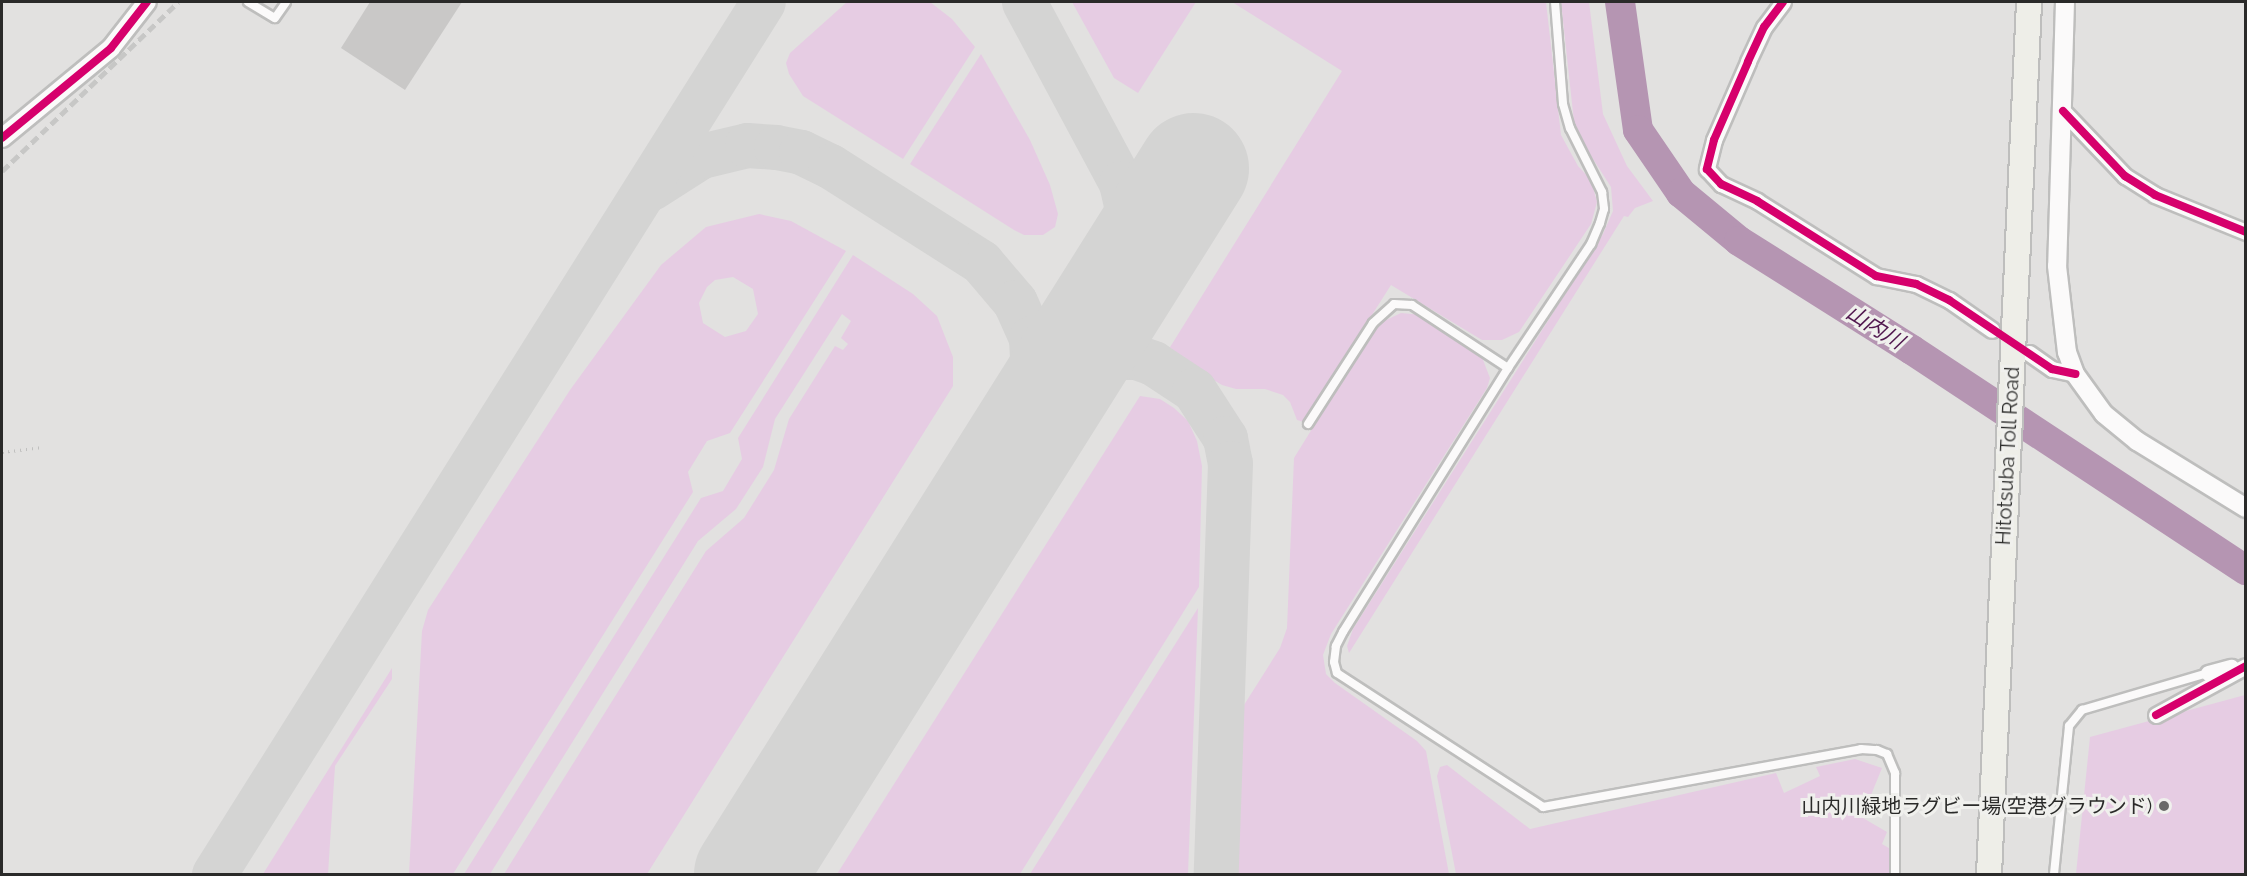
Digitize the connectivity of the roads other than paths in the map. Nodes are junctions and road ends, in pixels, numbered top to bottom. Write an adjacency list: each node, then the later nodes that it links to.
1 (147, 2): 9 (street)
2 (248, 2): 3 (lane)
3 (286, 2)
4 (1556, 2): 13 (lane)
5 (1783, 2): 11 (street)
6 (2029, 2): 12 (main road, Hitotsuba Toll Road)
7 (2065, 2): 8 (street)
8 (2063, 111): 10 (street); 14 (street)
9 (2, 138)
10 (2246, 232)
11 (1992, 330)
12 (2021, 360): 14 (street); 21 (main road, Hitotsuba Toll Road)
13 (1508, 368): 15 (lane); 20 (lane)
14 (2075, 374): 16 (street)
15 (1308, 424)
16 (2246, 508)
17 (2246, 665): 18 (street); 19 (street)
18 (2208, 674): 22 (lane)
19 (2156, 715)
20 (1895, 874)
21 (1989, 874)
22 (2054, 874)

